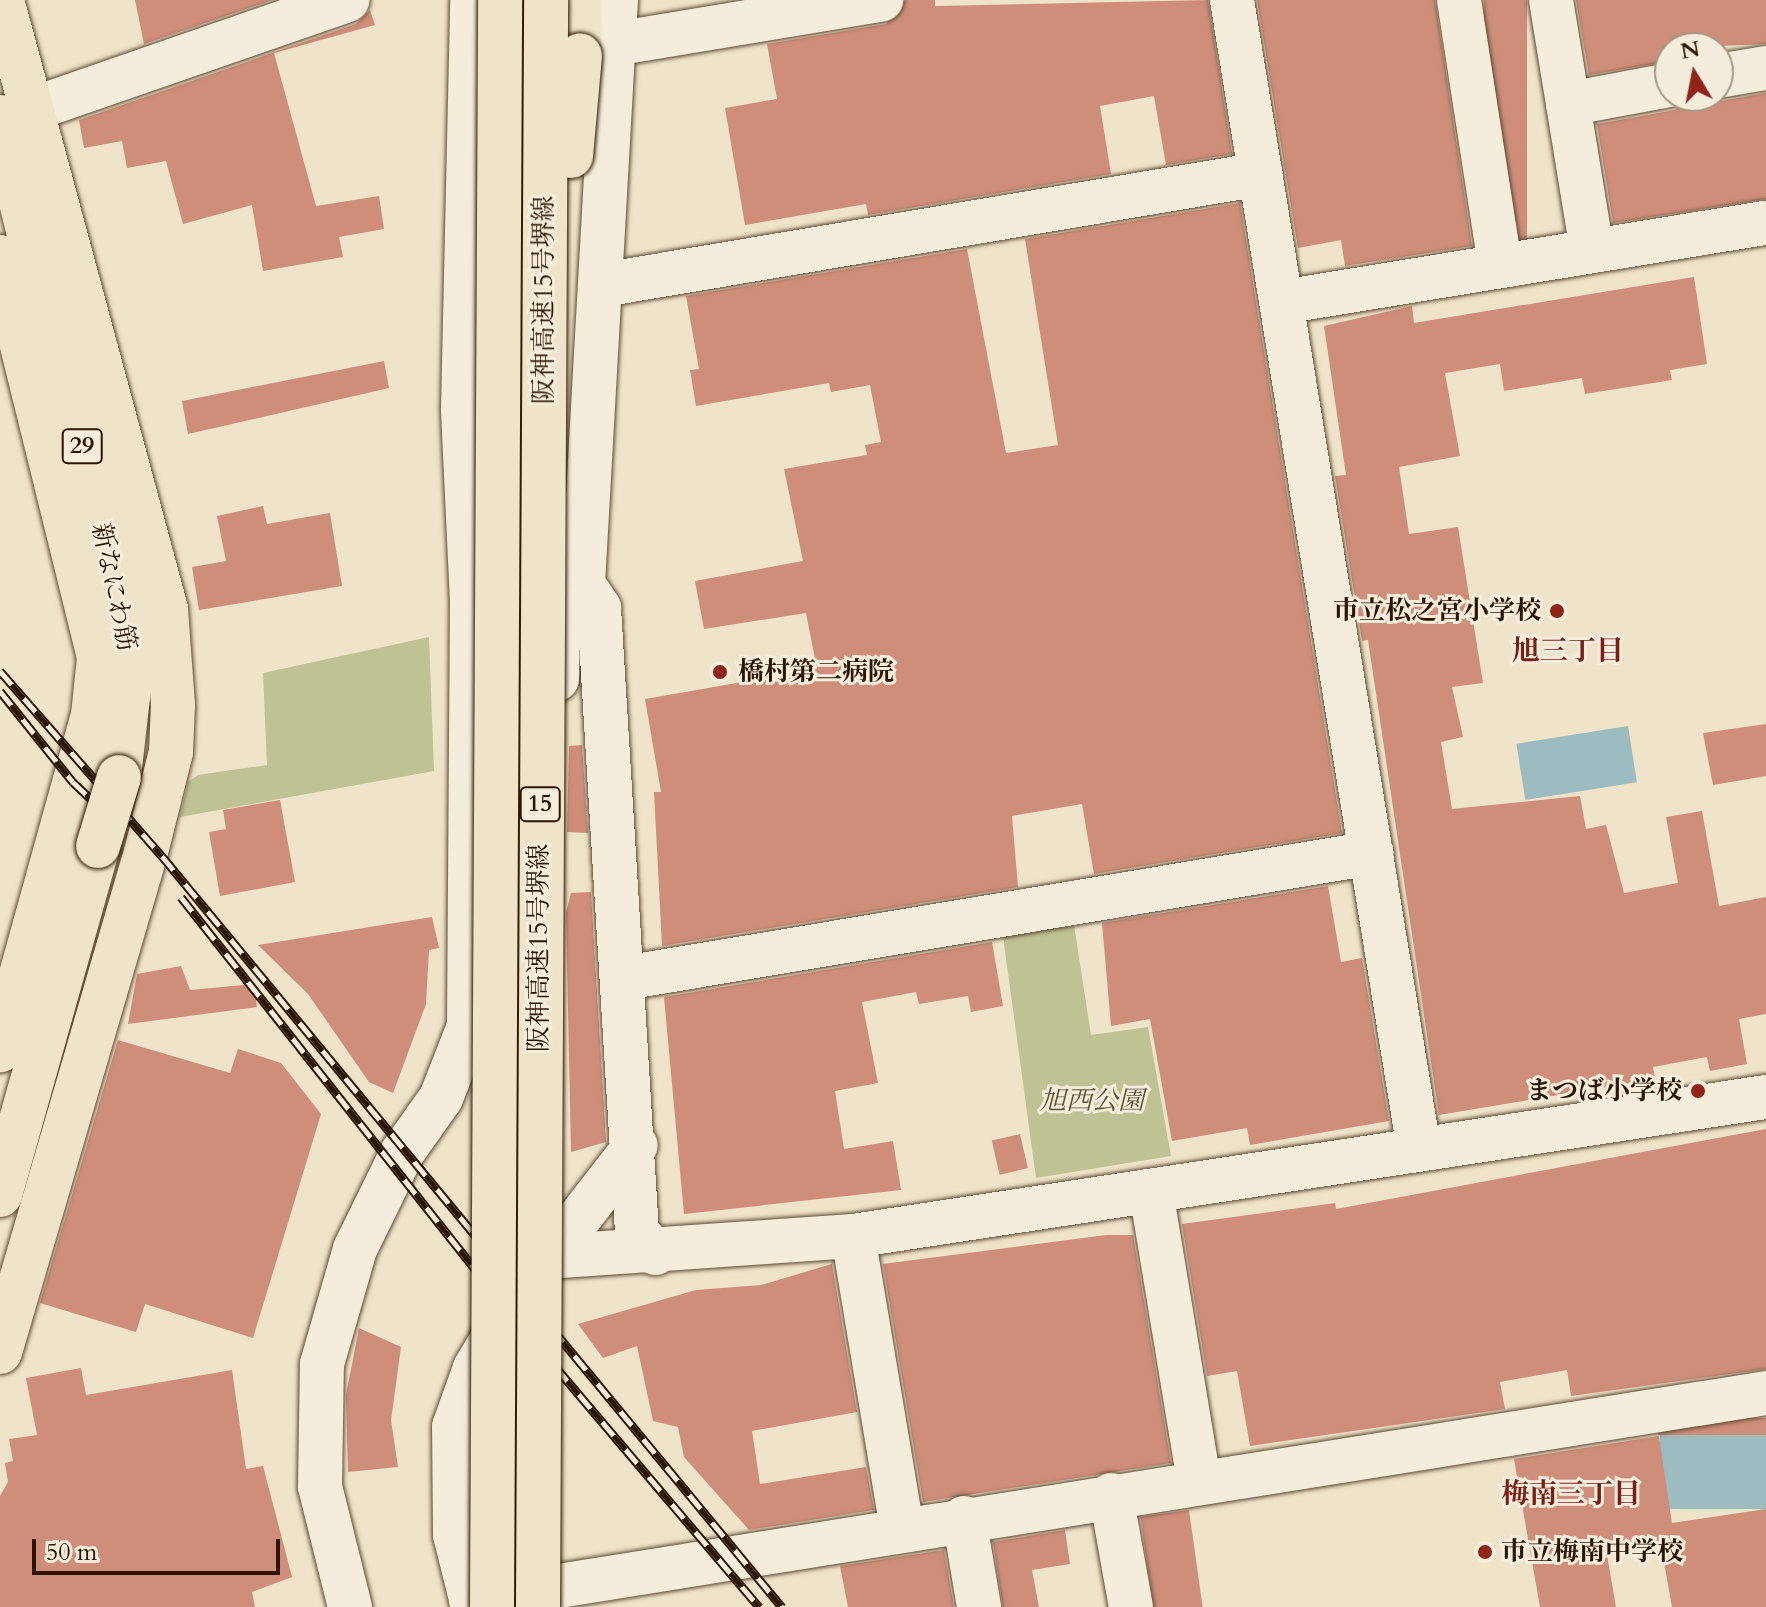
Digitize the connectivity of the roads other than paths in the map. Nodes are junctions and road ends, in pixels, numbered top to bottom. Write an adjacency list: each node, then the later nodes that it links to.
1 (2, 0): 17 (main road)
2 (348, 0): 17 (street)
3 (472, 0): 26 (street)
4 (500, 0): 45 (main road, 阪神高速15号堺線 / 15, bridge)
5 (546, 0): 27 (main road, 阪神高速15号堺線 / 15, bridge)
6 (579, 0): 27 (main road, 15, bridge)
7 (616, 0): 12 (street)
8 (881, 0): 12 (street)
9 (1232, 0): 18 (street)
10 (1459, 0): 21 (street)
11 (1551, 0): 16 (street)
12 (614, 44): 23 (street)
13 (1766, 68): 14 (street)
14 (1734, 73)
15 (1654, 88): 16 (street)
16 (1568, 104): 20 (street)
17 (15, 114): 35 (main road, 新なにわ筋 / 29, bridge); 39 (main road)
18 (1261, 174): 23 (street); 24 (street)
19 (1766, 223): 20 (street)
20 (1592, 250): 21 (street)
21 (1500, 264): 24 (street)
22 (1, 267): 30 (main road)
23 (602, 285): 25 (street)
24 (1282, 302): 28 (street)
25 (583, 584): 26 (street); 29 (street); 38 (street)
26 (472, 602): 46 (street)
27 (540, 796): 47 (main road, 阪神高速15号堺線 / 15, bridge)
28 (1372, 853): 29 (street); 33 (street)
29 (624, 978): 32 (street)
30 (0, 1050)
31 (1766, 1097): 33 (street)
32 (636, 1145): 37 (street); 38 (street)
33 (1419, 1150): 34 (street)
34 (1151, 1191): 36 (street); 41 (street)
35 (0, 1195)
36 (853, 1236): 37 (street); 44 (street)
37 (655, 1253): 38 (street)
38 (546, 1257): 45 (street)
39 (0, 1352)
40 (1766, 1393): 41 (street)
41 (1199, 1480): 42 (street)
42 (1111, 1495): 43 (street); 49 (street)
43 (964, 1518): 44 (street); 48 (street)
44 (902, 1528): 45 (street)
45 (479, 1605)
46 (350, 1607)
47 (538, 1607)
48 (979, 1607)
49 (1131, 1607)

